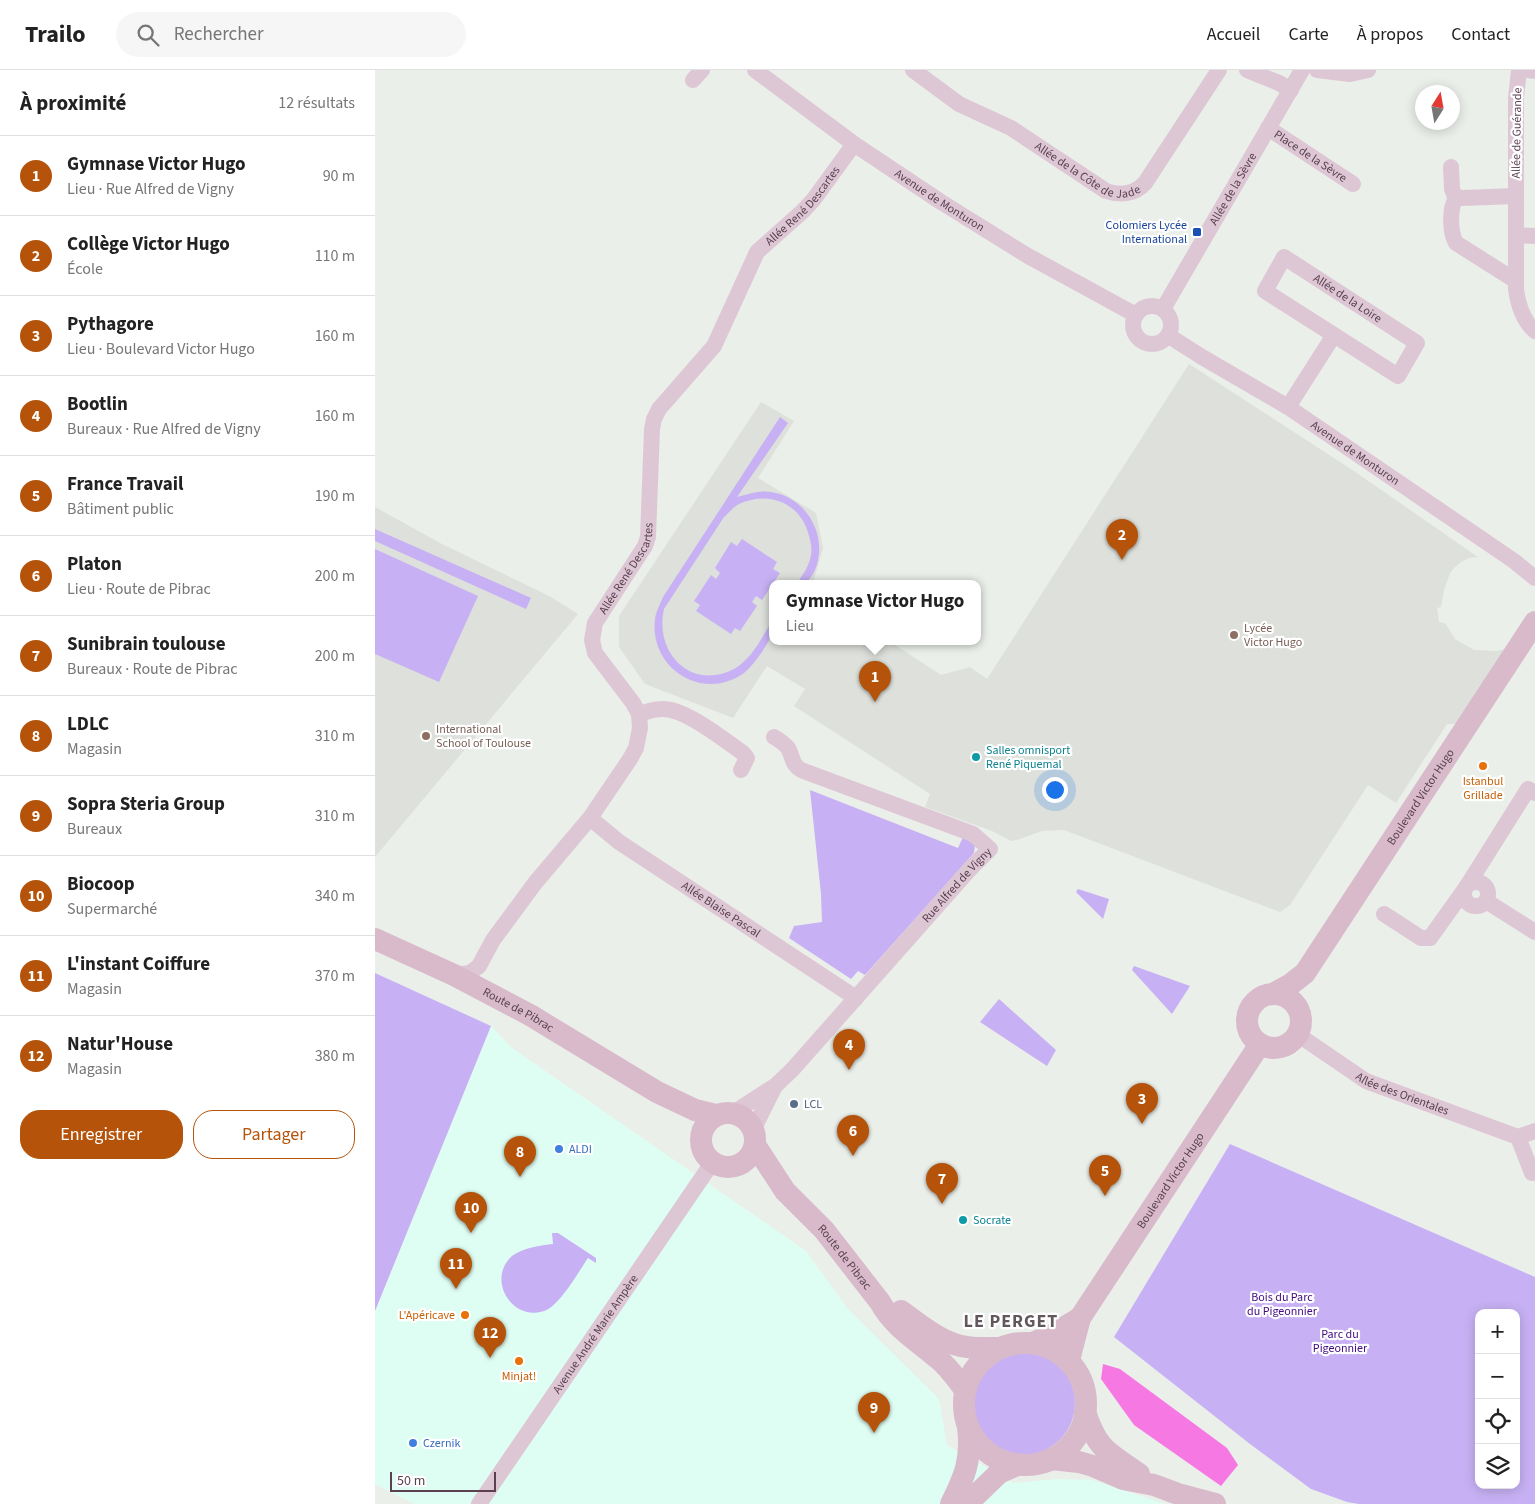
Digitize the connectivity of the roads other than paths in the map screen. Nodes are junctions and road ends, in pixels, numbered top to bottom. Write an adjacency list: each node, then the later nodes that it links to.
1 (755, 70): 13 (street, Avenue de Monturon)
2 (913, 70): 3 (street, Allée de la Côte de Jade)
3 (1219, 70)
4 (1247, 70): 11 (street)
5 (1302, 70): 11 (street, Allée de la Sèvre)
6 (1317, 70): 7 (street)
7 (1368, 70)
8 (1519, 70): 16 (street, Allée de Guérande)
9 (1528, 70): 10 (street)
10 (1535, 71)
11 (1291, 90): 12 (street, Allée de la Sèvre)
12 (1268, 128): 15 (street, Place de la Sèvre); 21 (street, Allée de la Sèvre)
13 (855, 144): 22 (street, Avenue de Monturon); 29 (street, Allée René Descartes)
14 (1451, 167): 17 (street)
15 (1353, 184)
16 (1516, 196): 17 (street, Allée de Guérande); 18 (street, Allée de Guérande)
17 (1456, 199): 20 (street)
18 (1516, 235): 19 (street); 20 (street, Allée de Guérande)
19 (1535, 236)
20 (1516, 282): 23 (street, Allée de Guérande)
21 (1163, 309): 22 (street); 25 (street)
22 (1136, 315): 25 (street)
23 (1535, 331)
24 (1334, 335): 24 (street, Allée de la Loire); 26 (street)
25 (1169, 336): 26 (street, Avenue de Monturon)
26 (1288, 408): 27 (street, Avenue de Monturon)
27 (1535, 578)
28 (1535, 622): 38 (main road, Boulevard Victor Hugo)
29 (639, 714): 31 (street); 33 (street)
30 (774, 737): 41 (street, Rue Alfred de Vigny)
31 (741, 770)
32 (1535, 793): 34 (street)
33 (590, 818): 39 (street); 41 (street, Allée Blaise Pascal)
34 (1466, 888): 35 (street); 36 (street)
35 (1384, 914)
36 (1535, 932)
37 (375, 939): 39 (main road, Route de Pibrac)
38 (1305, 973): 40 (main road, Boulevard Victor Hugo); 42 (main road, Boulevard Victor Hugo)
39 (454, 975): 46 (main road, Route de Pibrac)
40 (1273, 994): 42 (main road); 44 (main road)
41 (856, 998): 45 (street, Rue Alfred de Vigny)
42 (1298, 1009): 43 (main road)
43 (1297, 1034): 44 (main road); 50 (street, Allée des Orientales)
44 (1260, 1044): 57 (main road, Boulevard Victor Hugo)
45 (775, 1086): 47 (street, Rue Alfred de Vigny); 51 (street, Rue Alfred de Vigny)
46 (657, 1092): 47 (main road, Route de Pibrac); 49 (main road, Route de Pibrac)
47 (725, 1114): 49 (main road); 51 (main road)
48 (1535, 1131): 50 (street)
49 (701, 1136): 52 (main road)
50 (1518, 1137): 54 (street)
51 (754, 1138): 53 (main road); 55 (main road, Route de Pibrac)
52 (712, 1163): 53 (main road); 67 (street, Avenue André Marie Ampère)
53 (735, 1167): 55 (main road, Route de Pibrac)
54 (1535, 1171)
55 (785, 1191): 56 (main road, Route de Pibrac)
56 (880, 1302): 59 (main road, Route de Pibrac); 61 (main road, Route de Pibrac)
57 (1080, 1318): 58 (main road, Boulevard Victor Hugo); 60 (main road, Boulevard Victor Hugo)
58 (1033, 1343): 59 (main road); 60 (main road)
59 (1000, 1348): 61 (main road)
60 (1069, 1360): 62 (main road)
61 (965, 1390): 63 (main road)
62 (1085, 1412): 64 (main road); 66 (main road)
63 (968, 1426): 65 (main road); 68 (main road)
64 (1051, 1459): 65 (main road); 66 (main road)
65 (1019, 1464): 69 (main road)
66 (1154, 1485): 70 (main road)
67 (479, 1504)
68 (951, 1504)
69 (967, 1504)
70 (1215, 1504)

